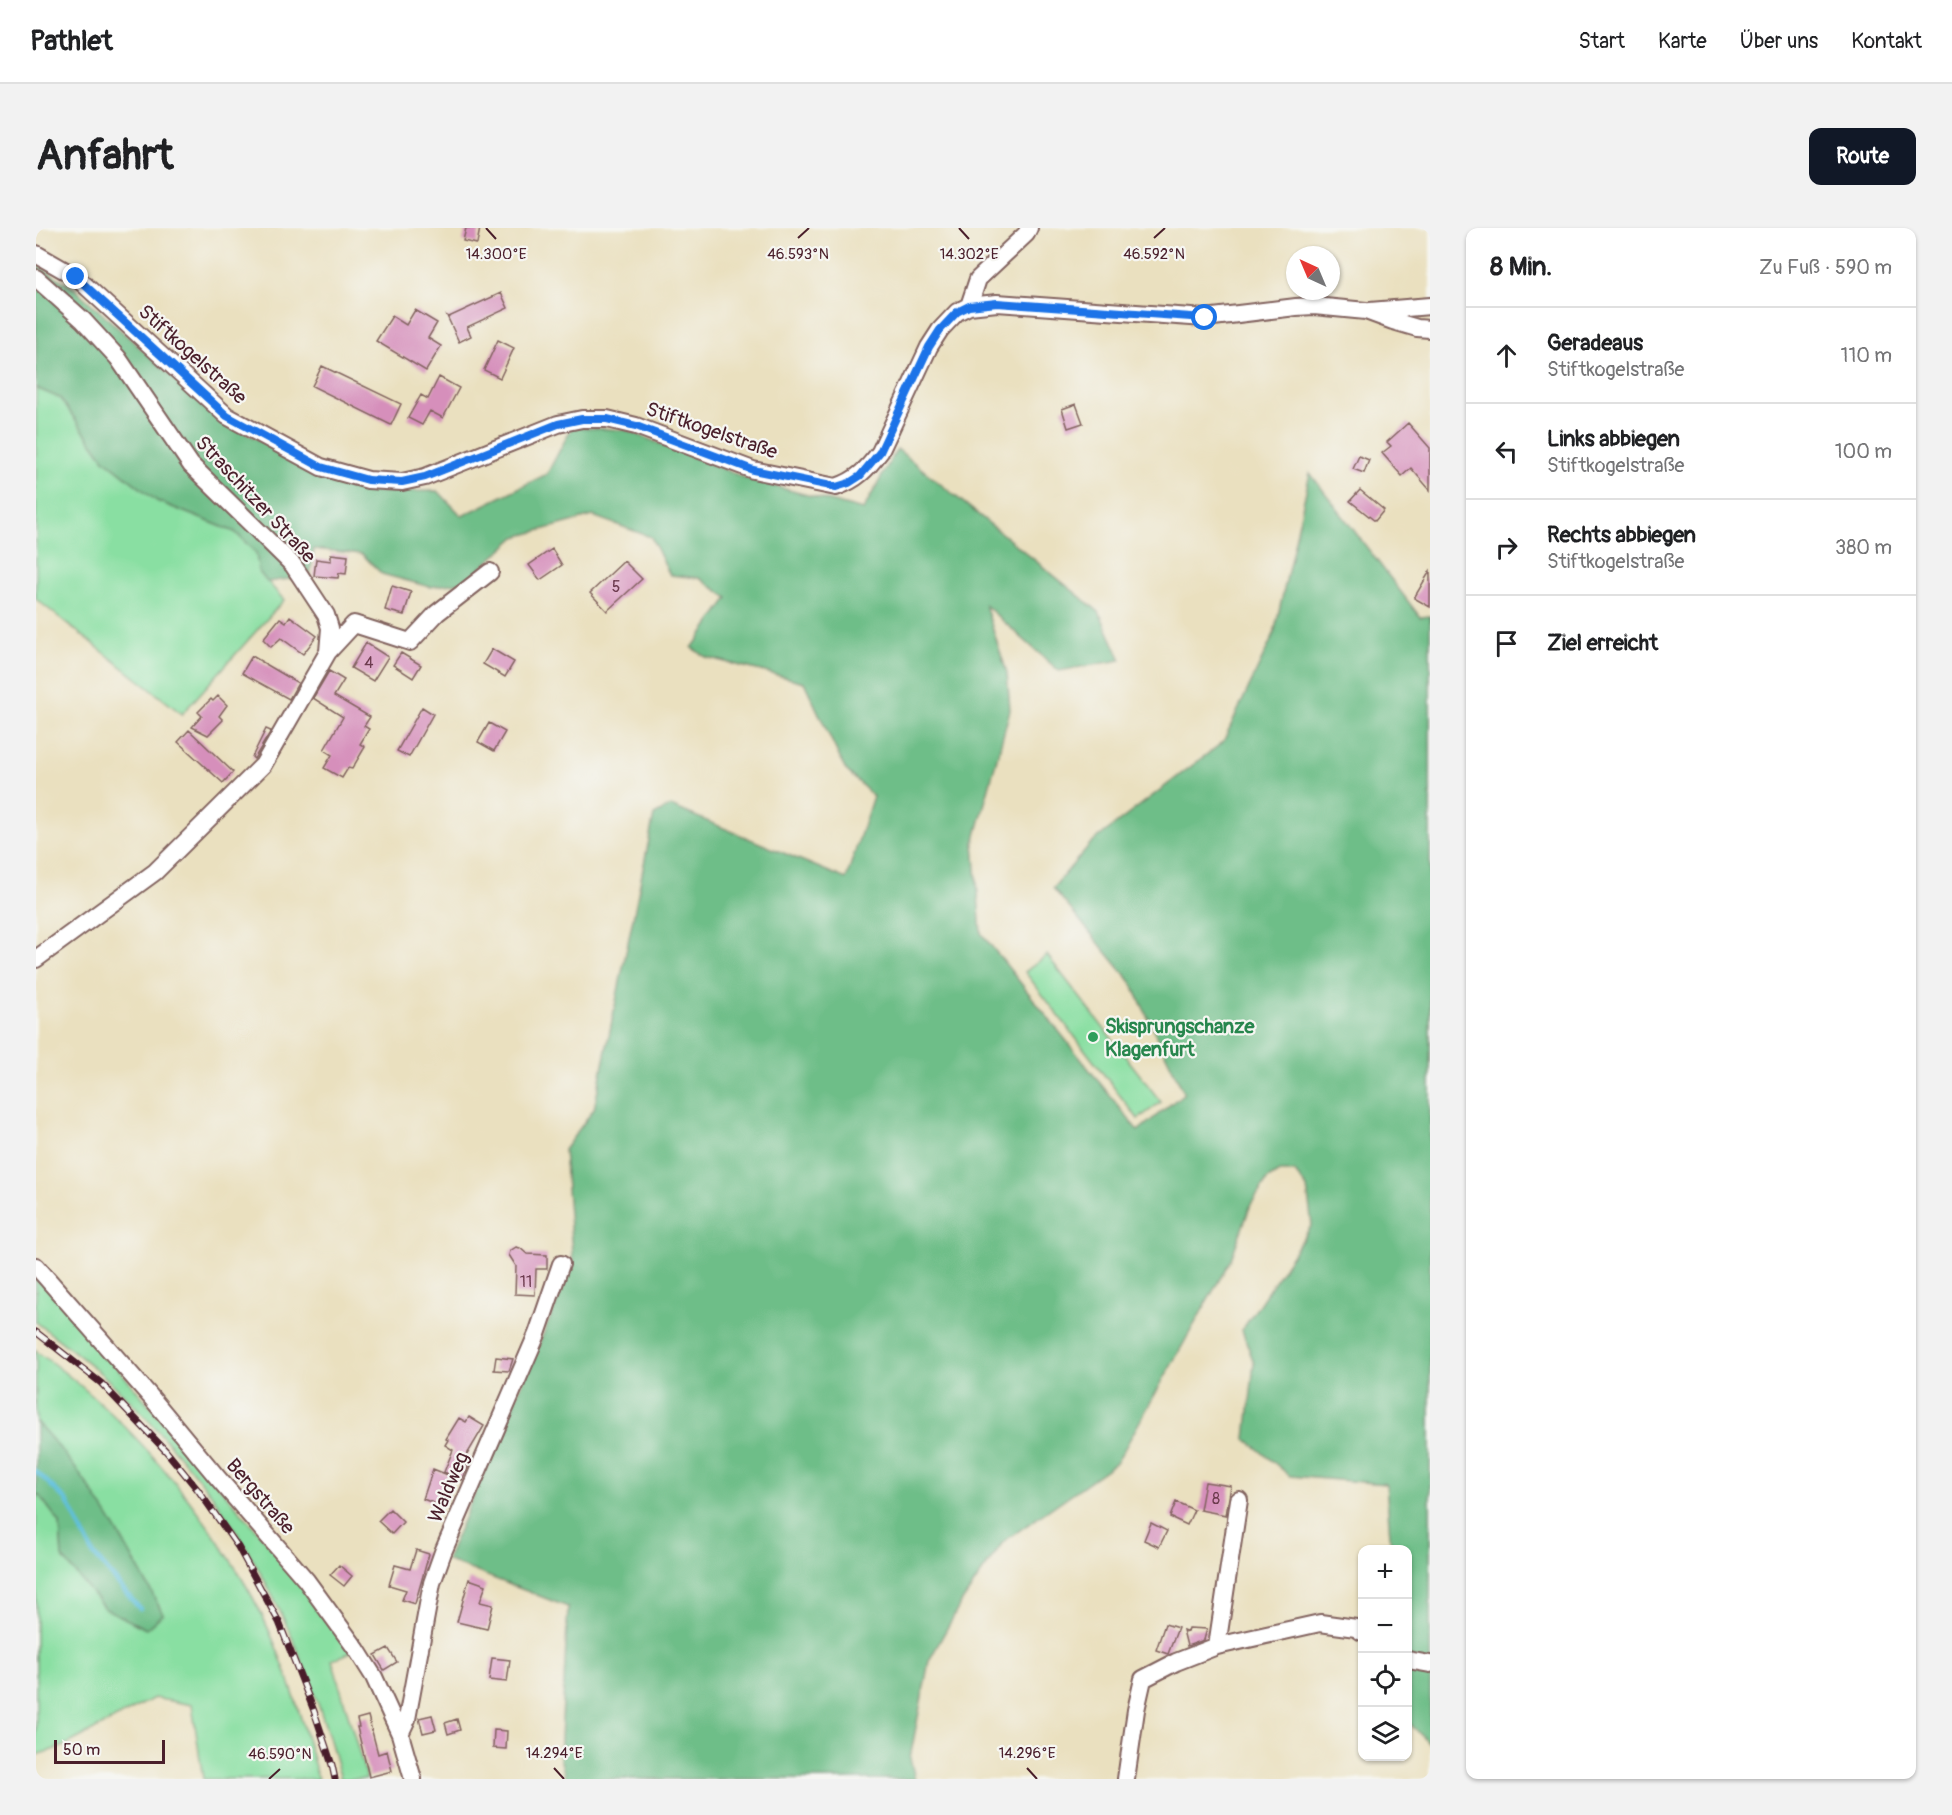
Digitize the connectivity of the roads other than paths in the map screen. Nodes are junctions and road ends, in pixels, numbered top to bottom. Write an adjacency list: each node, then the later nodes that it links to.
1 (1029, 228): 4 (street)
2 (36, 254): 4 (street, Stiftkogelstraße)
3 (36, 278): 9 (street, Straschitzer Straße)
4 (969, 306): 6 (street)
5 (1430, 306): 6 (street)
6 (1366, 311): 7 (street)
7 (1430, 329)
8 (490, 572): 10 (street)
9 (326, 615): 10 (street); 11 (street, Straschitzer Straße)
10 (354, 624): 11 (street)
11 (328, 652): 12 (street, Straschitzer Straße)
12 (36, 958)
13 (561, 1264): 20 (street, Waldweg)
14 (36, 1266): 20 (street, Bergstraße)
15 (1239, 1500): 17 (street)
16 (1358, 1629): 17 (street)
17 (1217, 1646): 22 (street)
18 (1412, 1661): 19 (street)
19 (1430, 1664)
20 (400, 1734): 21 (street, Bergstraße)
21 (413, 1779)
22 (1126, 1779)

